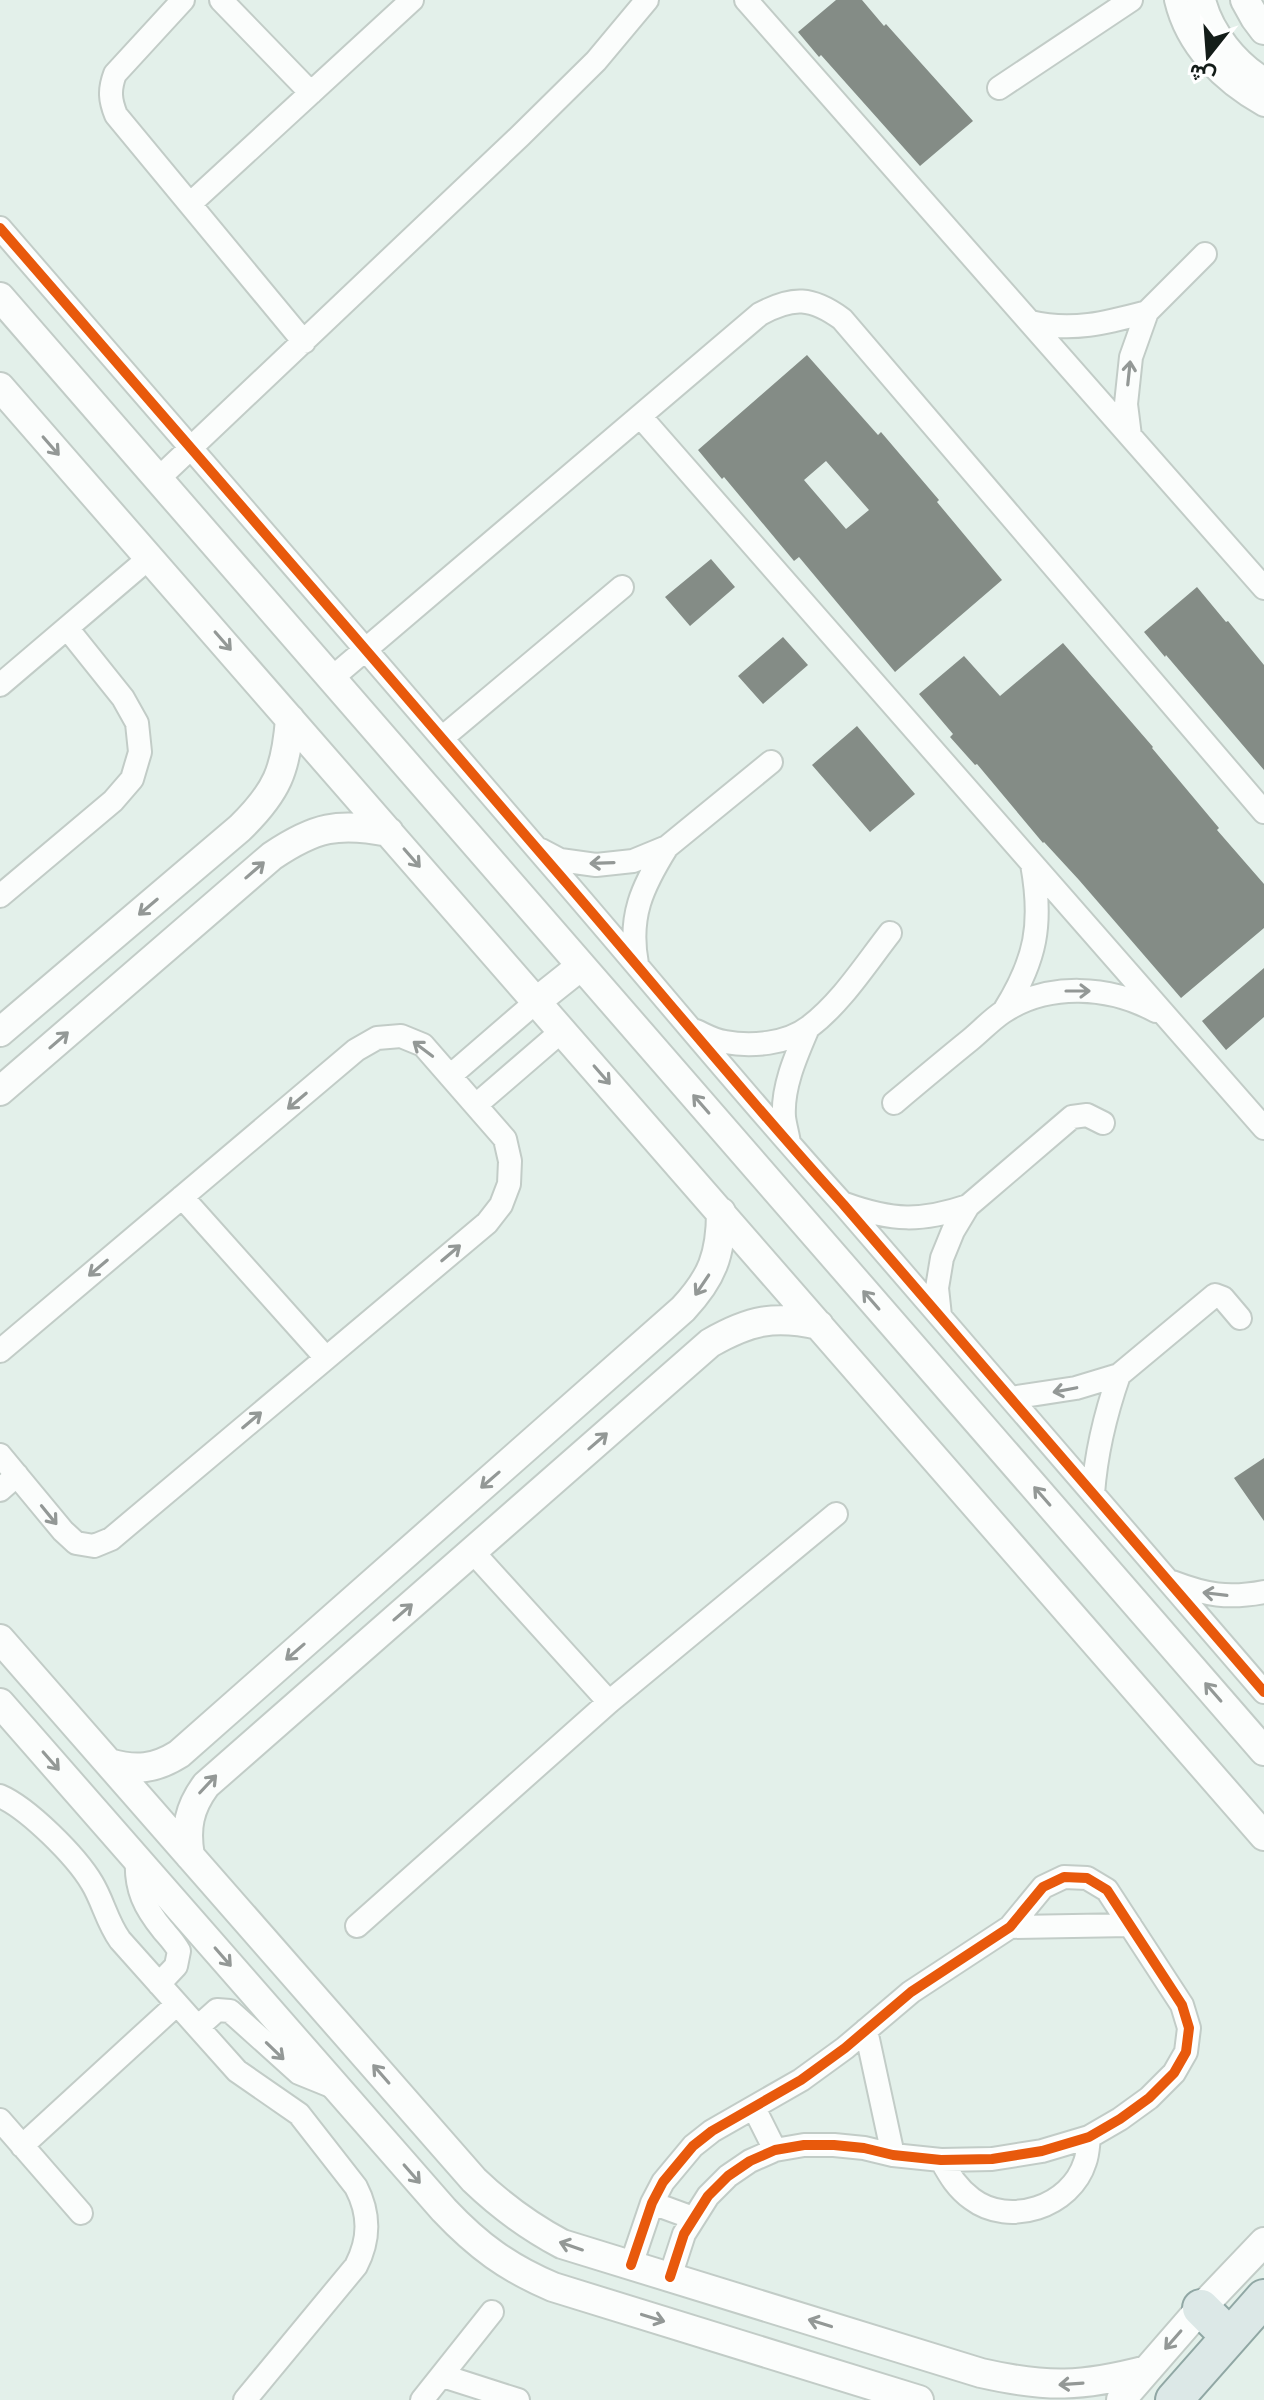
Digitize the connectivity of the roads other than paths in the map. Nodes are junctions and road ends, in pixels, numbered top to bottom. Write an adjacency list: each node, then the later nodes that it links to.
1 (183, 0): 15 (street)
2 (221, 0): 13 (street)
3 (412, 0): 13 (street)
4 (647, 0): 21 (street)
5 (746, 0): 20 (street)
6 (1131, 0): 12 (street)
7 (1176, 0): 14 (street)
8 (1201, 0): 11 (street)
9 (1245, 0): 10 (street)
10 (1264, 30)
11 (1264, 82)
12 (999, 88)
13 (311, 93): 15 (street)
14 (1264, 105)
15 (190, 204): 21 (street)
16 (0, 228): 25 (street)
17 (1205, 254): 19 (street)
18 (0, 297): 26 (street)
19 (1147, 312): 20 (street); 24 (street, one-way to 19)
20 (1030, 322): 24 (street)
21 (304, 342): 25 (street)
22 (0, 387): 28 (street, one-way to 28)
23 (640, 416): 33 (street); 39 (street); 43 (street)
24 (1130, 436): 27 (street)
25 (192, 448): 26 (street); 33 (street)
26 (158, 479): 34 (street)
27 (1236, 556): 29 (street); 31 (street)
28 (149, 558): 32 (street); 36 (street, one-way to 36)
29 (1264, 566)
30 (622, 587): 37 (street)
31 (1264, 588)
32 (67, 628): 35 (street); 44 (street)
33 (366, 650): 34 (street); 37 (street)
34 (332, 678): 47 (street)
35 (0, 685)
36 (290, 719): 40 (street); 54 (street, one-way to 54)
37 (442, 738): 42 (street)
38 (771, 762): 41 (street)
39 (1264, 812)
40 (389, 832): 48 (street, one-way to 48); 56 (street, one-way to 40)
41 (667, 847): 42 (street, one-way to 42); 46 (street)
42 (537, 848): 46 (street)
43 (1032, 862): 49 (street); 50 (street)
44 (0, 896)
45 (890, 933): 51 (street)
46 (637, 964): 53 (street)
47 (581, 966): 48 (street); 84 (street, one-way to 47)
48 (537, 1001): 52 (street); 55 (street)
49 (1004, 1011): 50 (street, one-way to 50); 57 (street)
50 (1167, 1017): 60 (street)
51 (808, 1028): 53 (street); 61 (street)
52 (563, 1030): 58 (street); 65 (street, one-way to 65)
53 (694, 1031): 61 (street)
54 (0, 1032)
55 (450, 1076): 58 (street); 62 (street, one-way to 62)
56 (0, 1091)
57 (894, 1103)
58 (476, 1105): 70 (street, one-way to 58)
59 (1103, 1123): 64 (street)
60 (1264, 1128)
61 (790, 1145): 63 (street)
62 (182, 1197): 69 (street, one-way to 69); 70 (street)
63 (843, 1204): 64 (street); 66 (street)
64 (968, 1206): 66 (street)
65 (721, 1212): 68 (street); 85 (street, one-way to 85)
66 (940, 1316): 72 (street)
67 (1240, 1318): 71 (street)
68 (819, 1325): 77 (street, one-way to 68); 87 (street)
69 (0, 1351)
70 (326, 1358): 74 (street, one-way to 70)
71 (1119, 1375): 72 (street, one-way to 72); 75 (street)
72 (1011, 1398): 75 (street)
73 (0, 1455): 74 (street)
74 (8, 1483)
75 (1093, 1494): 78 (street)
76 (836, 1514): 82 (street)
77 (472, 1551): 82 (street); 88 (street, one-way to 77)
78 (1167, 1580): 79 (street, one-way to 78); 81 (street)
79 (1264, 1592)
80 (0, 1639): 85 (street)
81 (1264, 1692)
82 (609, 1702): 91 (street)
83 (6, 1716): 89 (street, one-way to 89)
84 (1264, 1751)
85 (109, 1763): 88 (street)
86 (0, 1796): 93 (street)
87 (1264, 1836)
88 (190, 1856): 109 (street, one-way to 88)
89 (137, 1859): 93 (street); 97 (street, one-way to 97)
90 (1130, 1925): 92 (street); 92 (street); 100 (street)
91 (357, 1926)
92 (1010, 1927): 96 (street)
93 (159, 1984): 94 (street)
94 (177, 2004): 95 (street); 101 (street)
95 (198, 2027): 97 (street, one-way to 97); 117 (street)
96 (866, 2030): 98 (street); 103 (street)
97 (337, 2088): 120 (street, one-way to 120)
98 (754, 2108): 102 (street); 105 (street)
99 (0, 2120): 101 (street)
100 (1089, 2137): 104 (street); 104 (street)
101 (22, 2146): 106 (street)
102 (775, 2150): 103 (street); 107 (street)
103 (893, 2155): 104 (street)
104 (941, 2160)
105 (652, 2203): 107 (street); 109 (street)
106 (81, 2213)
107 (693, 2218): 110 (street)
108 (1264, 2242): 112 (street)
109 (631, 2265): 110 (street)
110 (670, 2277): 115 (street, one-way to 110)
111 (1264, 2298): 114 (main road)
112 (1201, 2308): 114 (main road); 115 (street, one-way to 115)
113 (492, 2312): 116 (street)
114 (1229, 2336): 122 (main road)
115 (1147, 2370): 121 (street)
116 (443, 2376): 118 (street); 119 (street)
117 (245, 2400)
118 (422, 2400)
119 (518, 2400)
120 (919, 2400)
121 (1121, 2400)
122 (1174, 2400)

